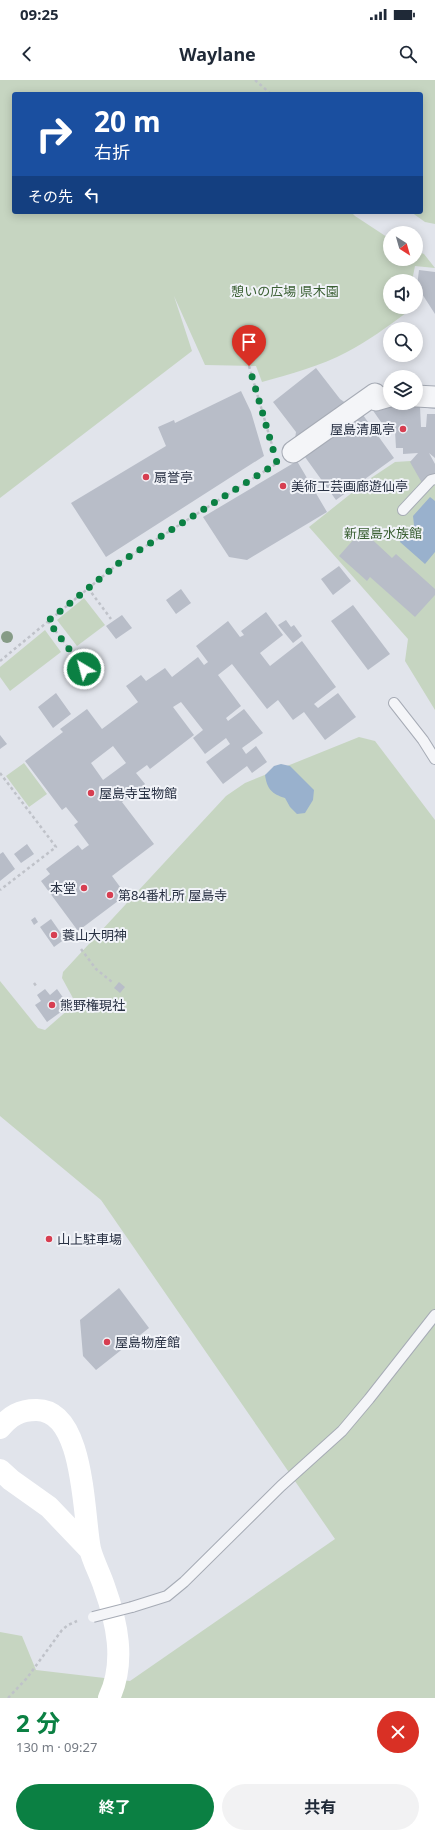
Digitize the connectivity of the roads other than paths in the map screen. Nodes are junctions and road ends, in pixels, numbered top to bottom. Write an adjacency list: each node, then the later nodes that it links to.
1 (423, 396): 2 (street)
2 (435, 397)
3 (383, 398): 4 (street)
4 (293, 452)
5 (435, 479): 6 (lane)
6 (403, 510)
7 (394, 703): 8 (lane)
8 (435, 759)
9 (435, 1315): 13 (lane, bridge)
10 (0, 1428): 12 (street)
11 (0, 1470): 12 (street)
12 (90, 1550): 14 (street)
13 (93, 1617)
14 (109, 1698)

